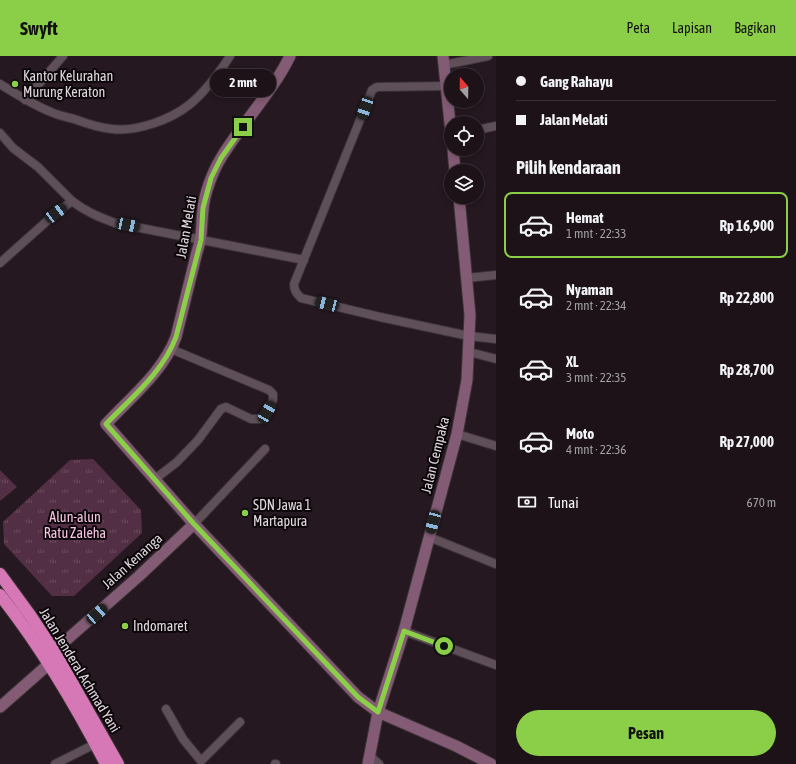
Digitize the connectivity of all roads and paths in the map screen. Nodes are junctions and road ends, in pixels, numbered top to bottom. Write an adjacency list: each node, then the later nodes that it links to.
1 (63, 56): 8 (street)
2 (230, 56): 8 (street)
3 (290, 56): 14 (street, Jalan Melati)
4 (488, 56): 5 (street)
5 (443, 61)
6 (0, 84): 8 (street)
7 (444, 86): 15 (street)
8 (25, 100)
9 (496, 126): 10 (street)
10 (484, 129)
11 (0, 133): 12 (street)
12 (72, 201): 14 (street); 16 (street)
13 (459, 204): 18 (street, Jalan Cempaka)
14 (201, 240): 15 (street); 21 (street, Jalan Melati)
15 (304, 260): 19 (street)
16 (0, 262)
17 (496, 275): 18 (street)
18 (467, 278): 19 (street, Jalan Cempaka)
19 (469, 336): 20 (street); 22 (street, Jalan Cempaka)
20 (496, 339)
21 (172, 349): 27 (street, Jalan Melati); 27 (street)
22 (469, 352): 23 (street); 24 (street, Jalan Cempaka)
23 (496, 359)
24 (457, 434): 25 (street); 29 (street, Jalan Cempaka)
25 (496, 446)
26 (265, 449): 28 (street)
27 (155, 479): 28 (street)
28 (194, 524): 34 (street, Jalan Kenanga); 39 (street)
29 (429, 537): 30 (street); 33 (street, Jalan Cempaka)
30 (496, 564)
31 (0, 574): 34 (highway, Jalan Jenderal Achmad Yani)
32 (0, 595): 35 (highway, Jalan Jenderal Achmad Yani)
33 (404, 631): 36 (street); 39 (street, Jalan Cempaka)
34 (54, 651): 46 (highway, Jalan Jenderal Achmad Yani)
35 (50, 664): 37 (street); 41 (highway, Jalan Jenderal Achmad Yani)
36 (496, 665)
37 (0, 707)
38 (166, 709): 43 (street)
39 (378, 712): 42 (street, Jalan Cempaka); 48 (street)
40 (240, 722): 43 (street)
41 (95, 744): 44 (street); 45 (highway, Jalan Jenderal Achmad Yani)
42 (369, 760): 47 (street)
43 (202, 763)
44 (56, 764)
45 (106, 764)
46 (118, 764)
47 (379, 764)
48 (491, 764)

